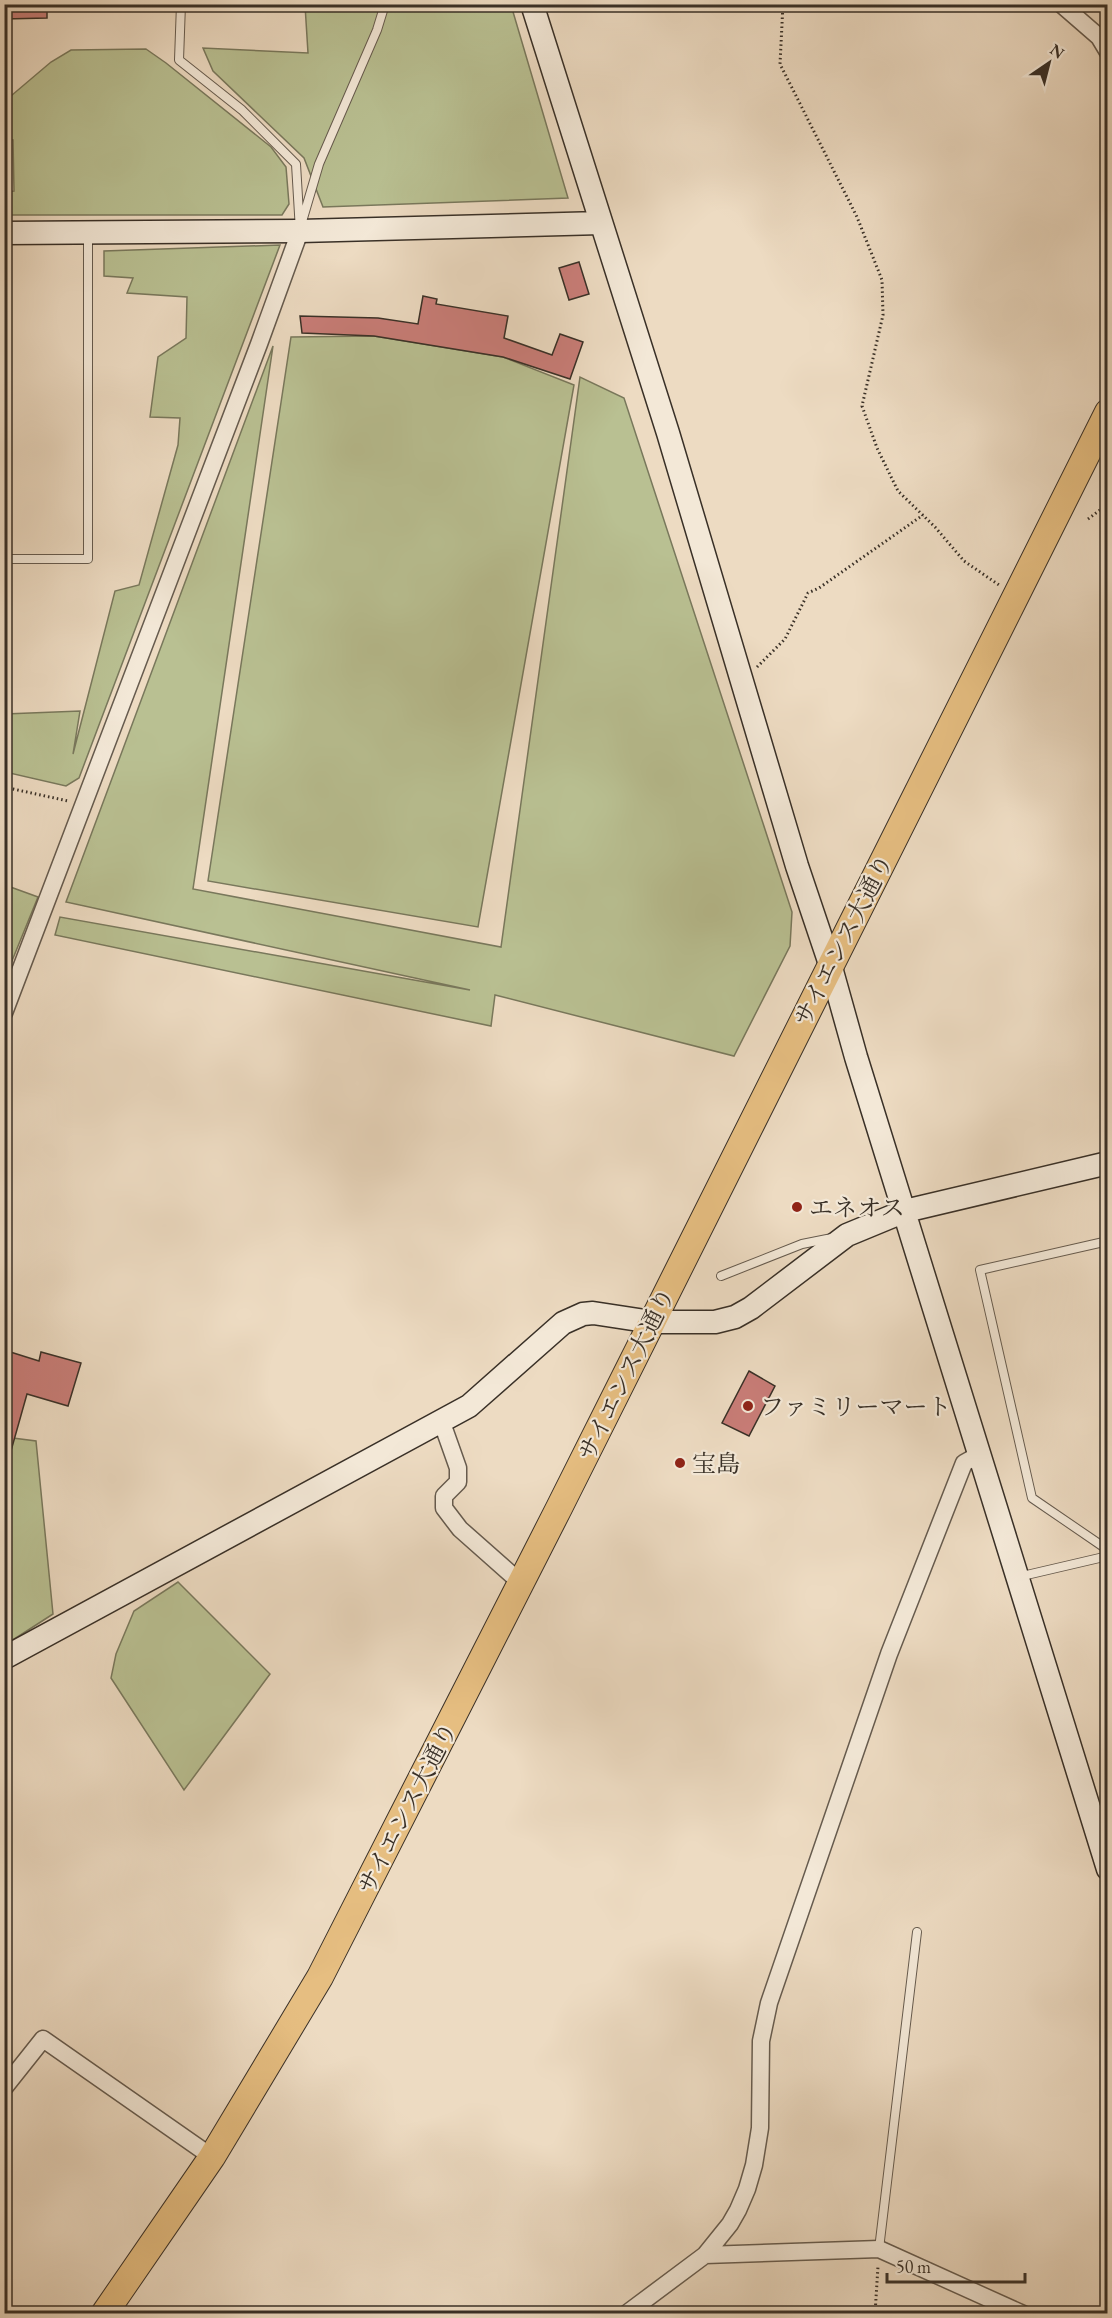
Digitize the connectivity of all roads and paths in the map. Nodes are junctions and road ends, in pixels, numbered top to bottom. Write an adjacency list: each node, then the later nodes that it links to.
1 (181, 4): 8 (lane)
2 (385, 4): 8 (lane)
3 (532, 4): 7 (street)
4 (783, 4): 13 (path)
5 (1061, 4): 6 (street)
6 (1107, 52)
7 (601, 223): 8 (street); 17 (street)
8 (300, 231): 9 (street); 19 (street)
9 (88, 232): 10 (street); 15 (lane)
10 (4, 233)
11 (1107, 412): 16 (main road, サイエンス大通り)
12 (1107, 504): 14 (path)
13 (922, 515): 16 (path); 17 (path)
14 (1088, 519)
15 (4, 559)
16 (1016, 598): 20 (main road, サイエンス大通り)
17 (742, 683): 20 (street)
18 (4, 787): 19 (path)
19 (85, 805): 21 (street)
20 (830, 964): 23 (street); 27 (main road, サイエンス大通り)
21 (4, 1013)
22 (1107, 1163): 23 (street)
23 (905, 1211): 24 (street); 29 (street)
24 (847, 1235): 26 (lane); 27 (street)
25 (1107, 1242): 30 (lane)
26 (722, 1276)
27 (652, 1322): 28 (street); 33 (main road, サイエンス大通り)
28 (441, 1420): 33 (street); 34 (street)
29 (980, 1454): 32 (street); 40 (street)
30 (1107, 1551)
31 (1107, 1556): 32 (lane)
32 (1018, 1577): 35 (street)
33 (521, 1583): 38 (main road, サイエンス大通り)
34 (4, 1658)
35 (1107, 1869)
36 (917, 1932): 39 (lane)
37 (4, 2088): 38 (street)
38 (212, 2157): 41 (main road, サイエンス大通り)
39 (879, 2249): 40 (street); 43 (path); 44 (street)
40 (705, 2255): 42 (street)
41 (104, 2313)
42 (626, 2313)
43 (875, 2313)
44 (1023, 2313)

